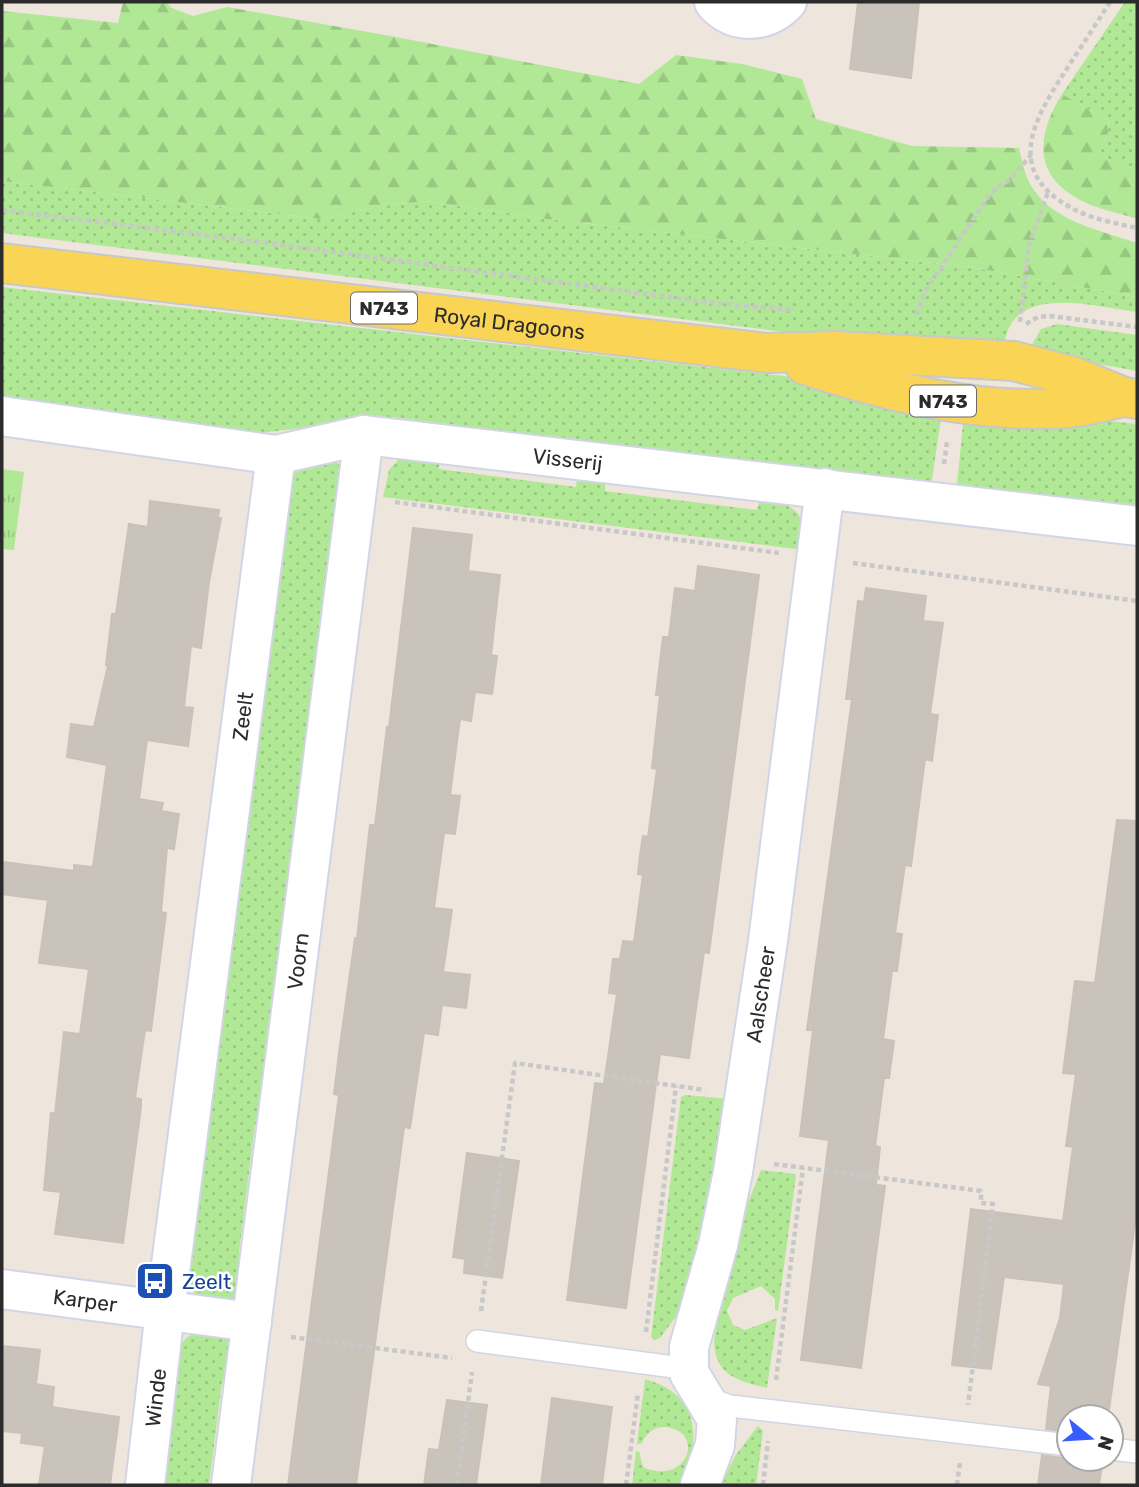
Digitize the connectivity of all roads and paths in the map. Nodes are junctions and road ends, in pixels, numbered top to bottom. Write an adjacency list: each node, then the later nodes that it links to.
1 (714, 2): 2 (street)
2 (787, 2)
3 (1110, 2): 4 (path)
4 (1031, 155): 5 (path); 10 (path)
5 (1048, 192): 7 (path); 12 (path)
6 (2, 211): 9 (path)
7 (1137, 228)
8 (2, 263): 13 (main road, Royal Dragoons / N743)
9 (794, 310)
10 (915, 320)
11 (1137, 327): 12 (path)
12 (1016, 349): 13 (main road, Royal Dragoons / N743); 14 (main road, Royal Dragoons / N743)
13 (767, 352): 15 (main road, Royal Dragoons / N743)
14 (1131, 398): 15 (main road, Royal Dragoons / N743)
15 (952, 402): 21 (path)
16 (2, 416): 18 (street, Visserij)
17 (364, 435): 18 (street, Visserij); 19 (street, Visserij); 20 (street, Voorn)
18 (276, 455): 30 (street, Zeelt)
19 (825, 488): 21 (street, Visserij); 23 (street, Aalscheer)
20 (356, 497): 23 (path); 31 (street, Voorn)
21 (939, 501): 22 (street, Visserij)
22 (1137, 526)
23 (817, 558): 24 (path); 26 (street, Aalscheer)
24 (1137, 601)
25 (676, 1086): 26 (path); 32 (path); 33 (path)
26 (744, 1096): 27 (street, Aalscheer)
27 (734, 1159): 28 (path); 34 (street, Aalscheer)
28 (803, 1168): 35 (path); 36 (path)
29 (2, 1289): 30 (street, Karper)
30 (166, 1311): 31 (street, Karper); 38 (street, Winde)
31 (252, 1327): 32 (path); 39 (street, Voorn)
32 (475, 1351): 33 (lane); 40 (path)
33 (642, 1362): 34 (lane); 41 (path)
34 (696, 1385): 35 (lane); 42 (street, Aalscheer)
35 (772, 1411): 36 (lane); 43 (path)
36 (964, 1434): 37 (lane); 44 (path)
37 (1055, 1444)
38 (145, 1485)
39 (231, 1485)
40 (457, 1485)
41 (626, 1485)
42 (700, 1485)
43 (762, 1485)
44 (957, 1485)

